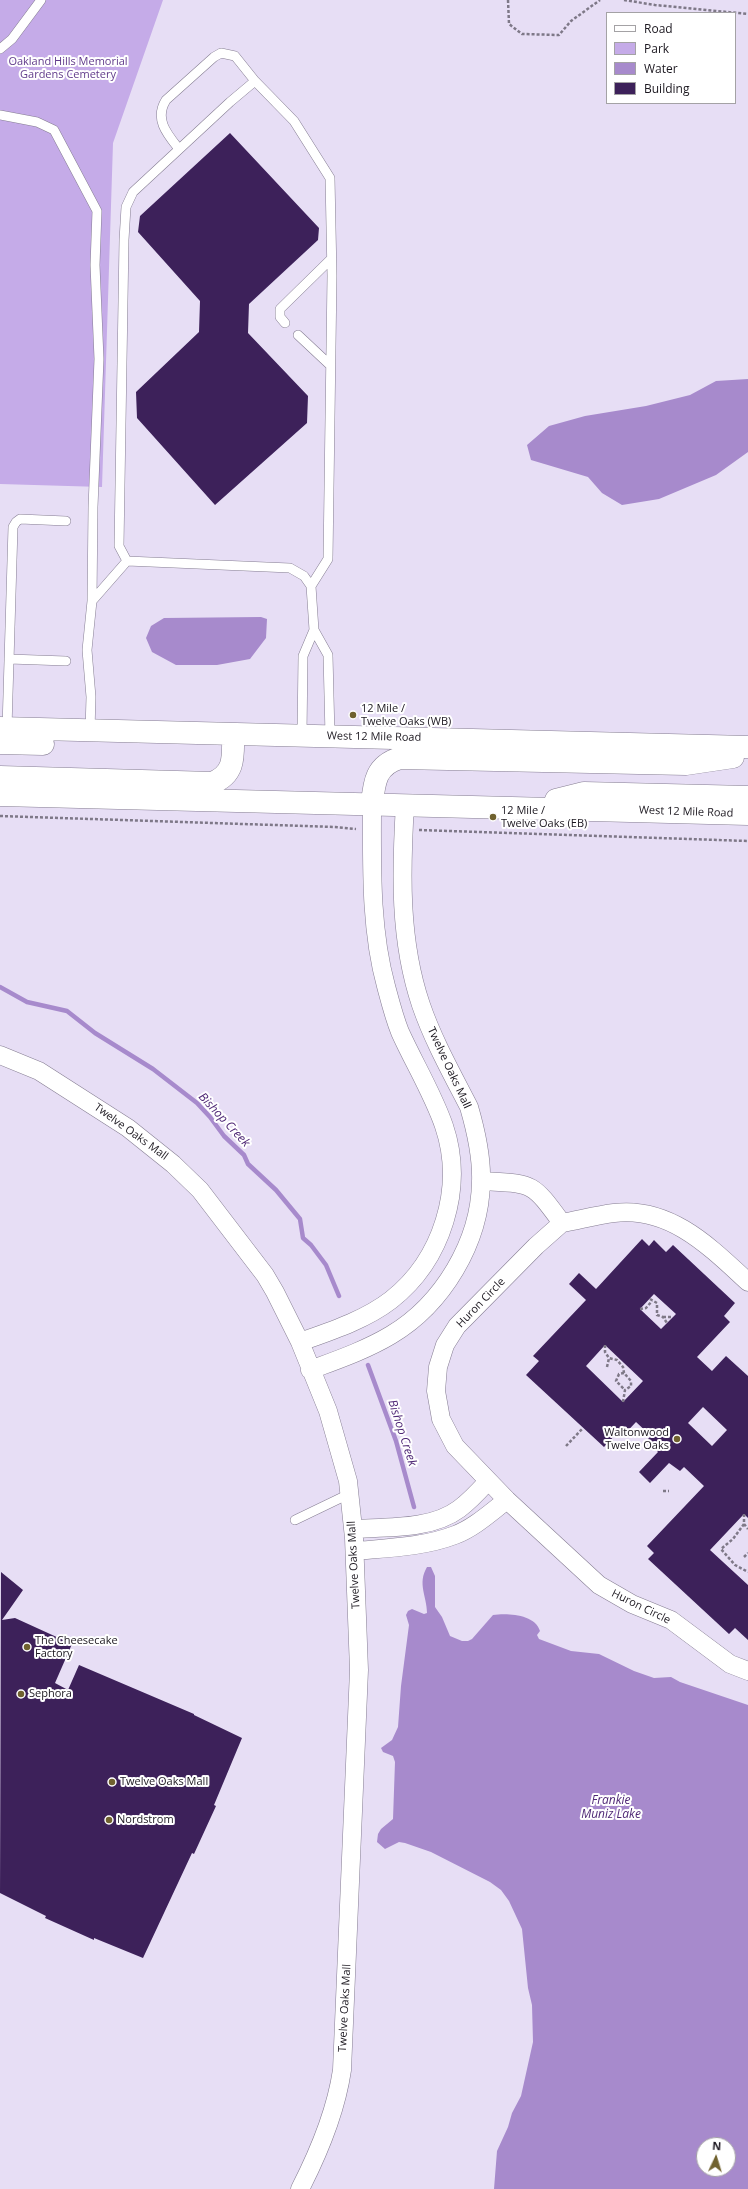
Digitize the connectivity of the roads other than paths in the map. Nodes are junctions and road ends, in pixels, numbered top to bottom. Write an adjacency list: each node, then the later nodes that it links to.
1 (41, 0): 2 (lane)
2 (0, 49)
3 (255, 81): 5 (lane); 5 (lane); 6 (lane)
4 (0, 116): 13 (lane)
5 (179, 149): 11 (lane)
6 (331, 259): 7 (lane); 9 (lane)
7 (285, 323)
8 (298, 335): 9 (lane)
9 (330, 365): 12 (lane)
10 (66, 521): 15 (lane)
11 (127, 561): 12 (lane); 13 (lane)
12 (311, 586): 14 (lane)
13 (92, 601): 17 (lane)
14 (314, 630): 20 (lane); 21 (lane)
15 (9, 659): 16 (lane); 18 (lane)
16 (66, 661)
17 (87, 730): 18 (main road); 19 (main road, West 12 Mile Road)
18 (2, 733)
19 (233, 734): 20 (main road, West 12 Mile Road); 24 (main road)
20 (302, 735): 21 (main road, West 12 Mile Road)
21 (330, 736): 22 (main road, West 12 Mile Road)
22 (748, 747)
23 (748, 755): 27 (main road)
24 (0, 777)
25 (0, 795): 27 (main road, West 12 Mile Road)
26 (748, 797): 29 (main road)
27 (372, 804): 28 (main road, West 12 Mile Road); 35 (street)
28 (406, 804): 29 (main road, West 12 Mile Road); 32 (street, Twelve Oaks Mall)
29 (523, 807): 30 (main road, West 12 Mile Road)
30 (748, 814)
31 (0, 1055): 35 (street, Twelve Oaks Mall)
32 (481, 1181): 33 (street); 36 (street, Twelve Oaks Mall)
33 (562, 1223): 34 (street); 37 (street, Huron Circle)
34 (748, 1282)
35 (300, 1342): 36 (street, Twelve Oaks Mall)
36 (310, 1370): 38 (street, Twelve Oaks Mall)
37 (488, 1481): 39 (street, Huron Circle); 41 (street)
38 (349, 1494): 40 (lane); 41 (street, Twelve Oaks Mall)
39 (507, 1500): 42 (street); 43 (street, Huron Circle)
40 (294, 1520)
41 (353, 1529): 42 (street, Twelve Oaks Mall)
42 (355, 1551): 44 (street, Twelve Oaks Mall)
43 (748, 1671)
44 (300, 2189)

